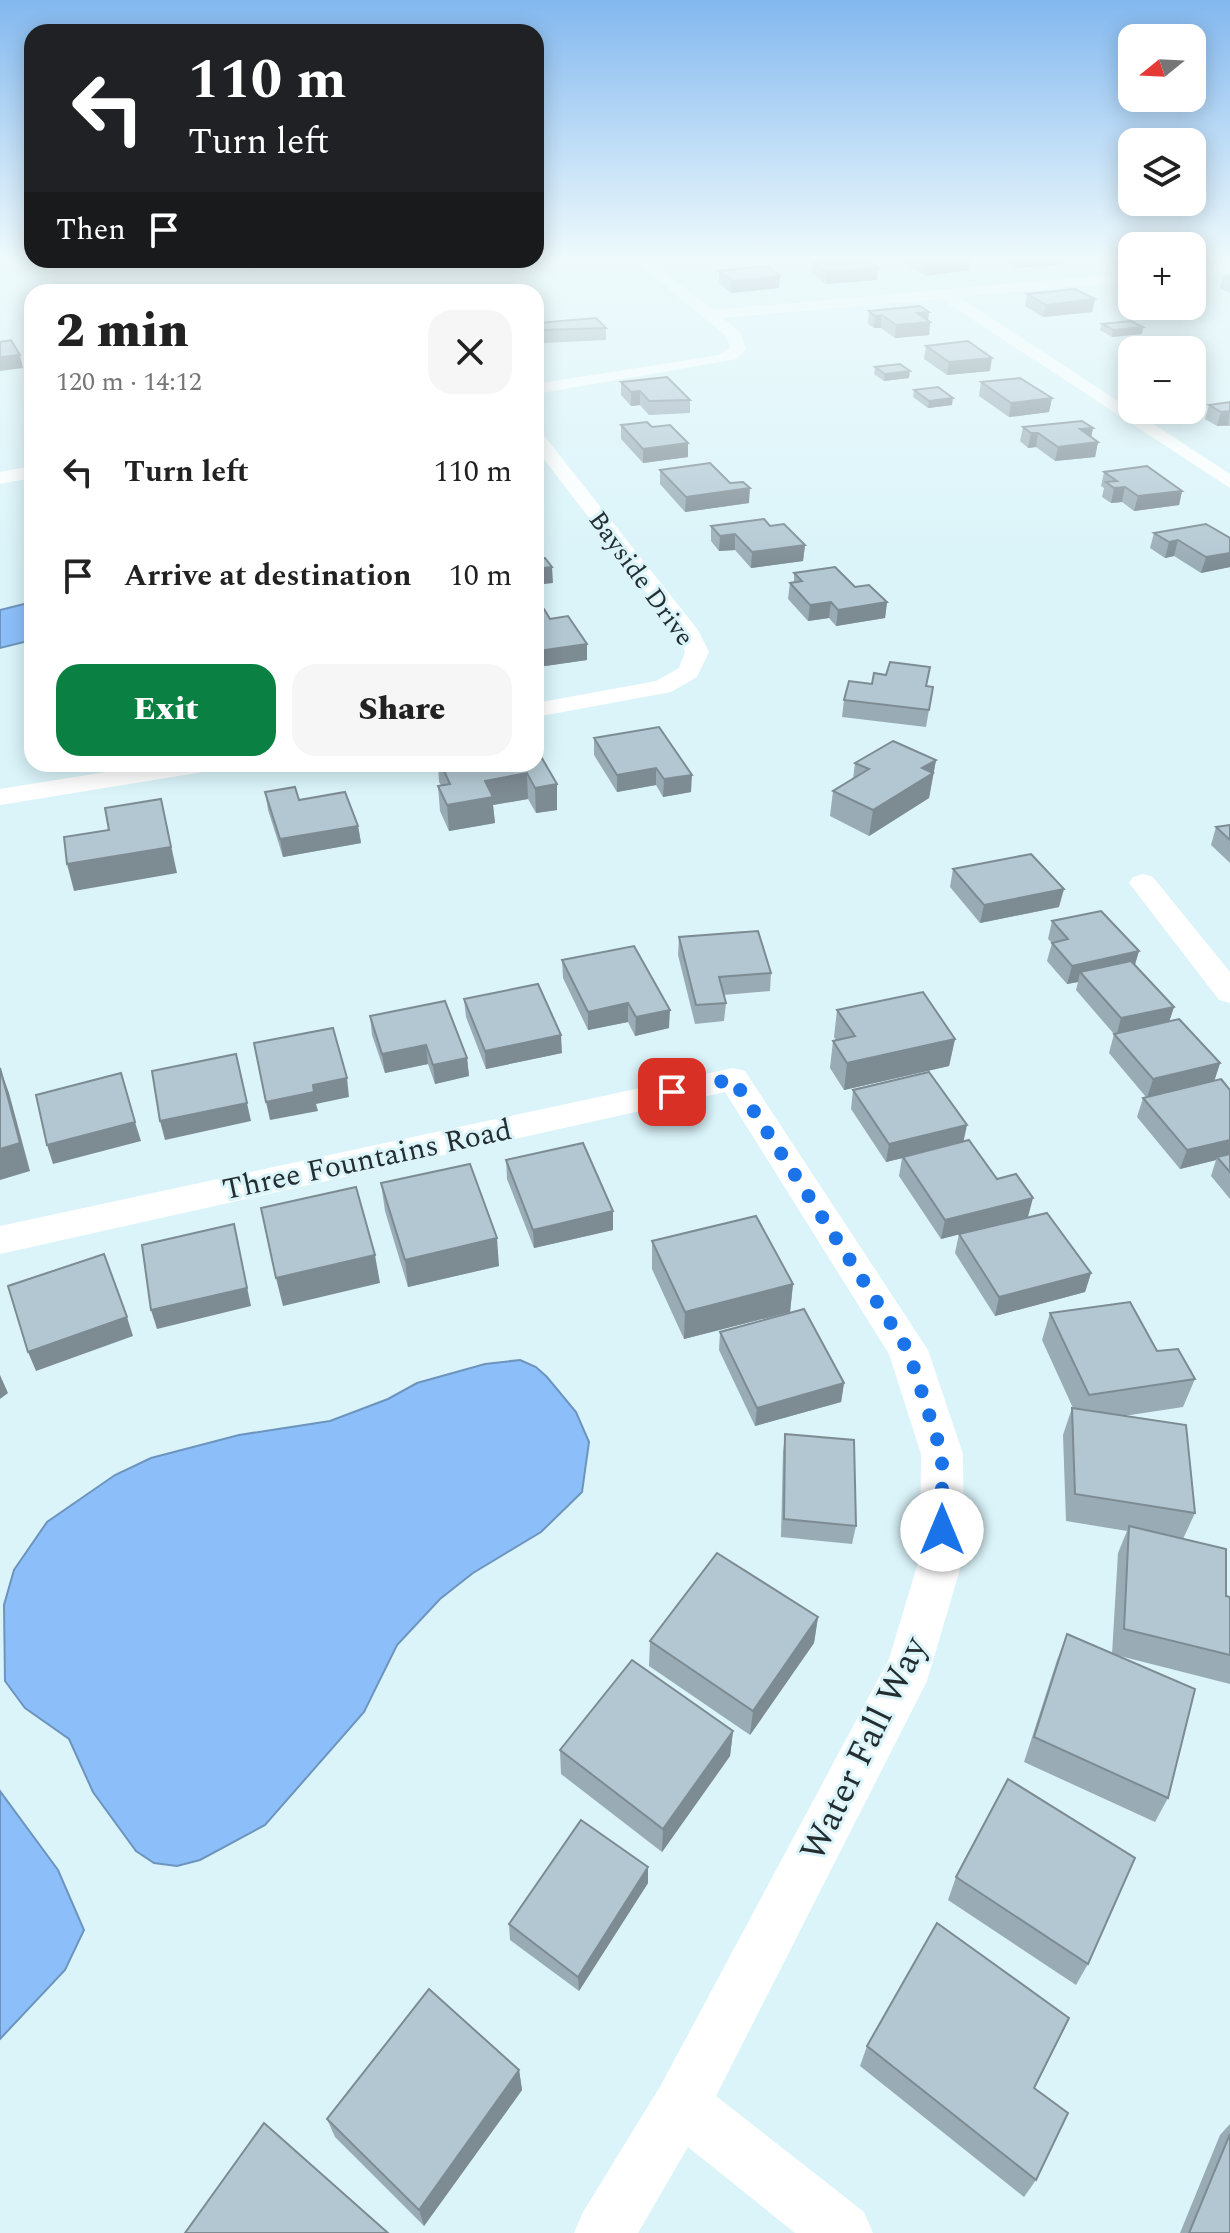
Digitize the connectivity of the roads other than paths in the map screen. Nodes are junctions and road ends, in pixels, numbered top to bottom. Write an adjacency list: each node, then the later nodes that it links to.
1 (688, 363): 3 (street)
2 (1050, 363): 7 (street)
3 (544, 388)
4 (544, 447): 8 (street, Bayside Drive)
5 (24, 474): 6 (street)
6 (0, 478)
7 (1230, 482)
8 (544, 709)
9 (154, 772): 10 (street)
10 (0, 797)
11 (1143, 883): 12 (street)
12 (1230, 993)
13 (733, 1079): 14 (street, Three Fountains Road); 15 (street, Water Fall Way)
14 (0, 1240)
15 (681, 2105): 16 (street, Water Fall Way); 17 (street)
16 (604, 2233)
17 (843, 2233)

